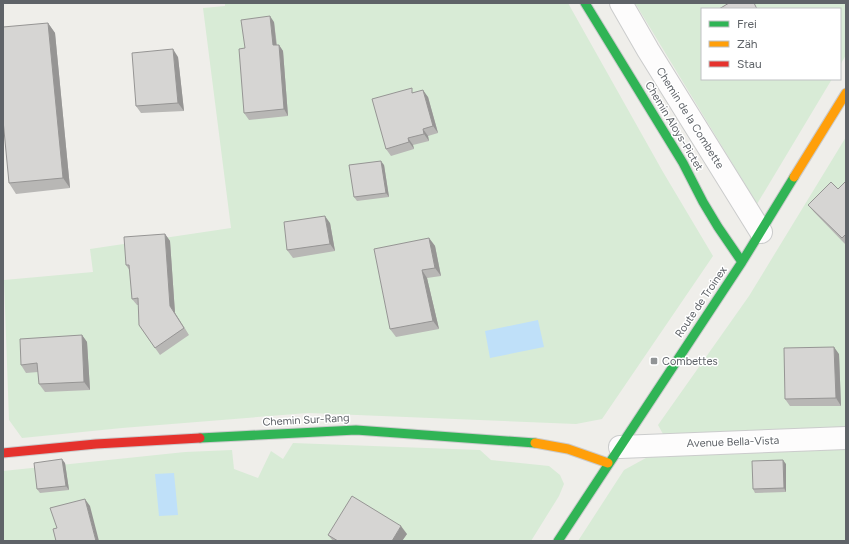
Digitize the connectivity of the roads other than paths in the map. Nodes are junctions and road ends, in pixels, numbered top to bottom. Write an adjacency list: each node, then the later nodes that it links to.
1 (585, 3): 5 (street, Chemin Aloys-Pictet)
2 (621, 3): 4 (street, Chemin de la Combette)
3 (846, 92): 4 (street, Route de Troinex)
4 (760, 232): 5 (street, Route de Troinex)
5 (742, 262): 8 (street, Route de Troinex)
6 (846, 438): 8 (street, Avenue Bella-Vista)
7 (3, 453): 8 (street, Chemin Sur-Rang)
8 (614, 455): 9 (street, Route de Troinex)
9 (558, 541)

